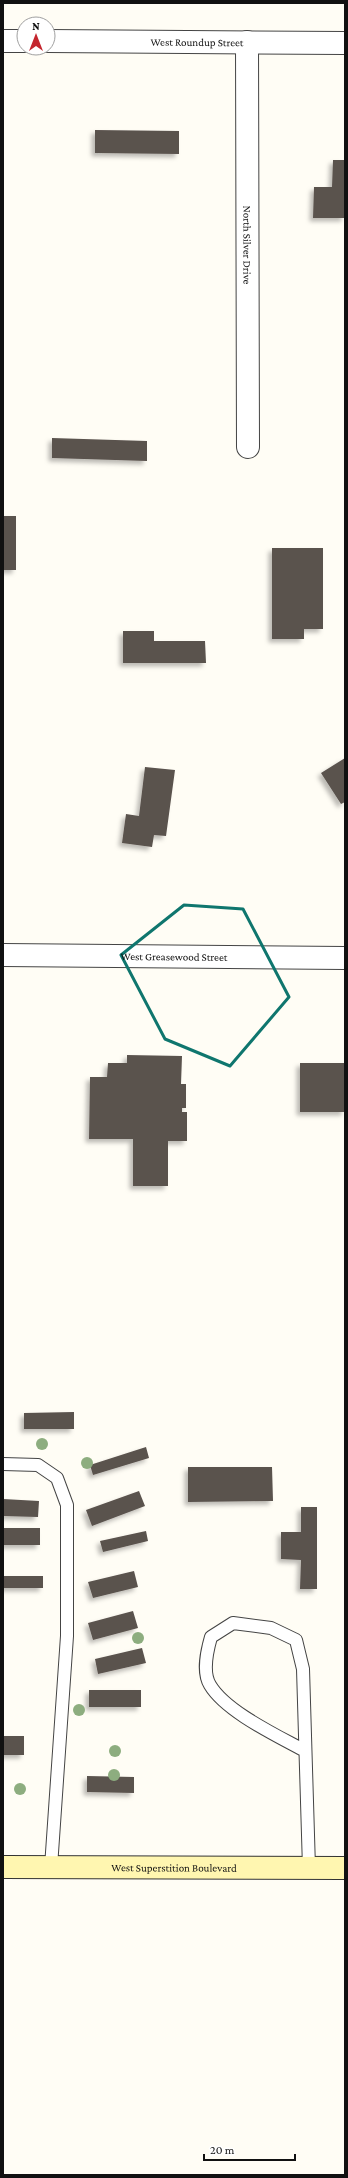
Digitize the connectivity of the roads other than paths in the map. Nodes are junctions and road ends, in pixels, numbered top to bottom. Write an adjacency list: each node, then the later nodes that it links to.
1 (3, 41): 2 (street)
2 (16, 41)
3 (56, 41): 4 (street, West Roundup Street)
4 (247, 42): 5 (street, West Roundup Street); 6 (street, North Silver Drive)
5 (345, 42)
6 (248, 447)
7 (3, 955): 8 (street, West Greasewood Street)
8 (345, 958)
9 (3, 1464): 12 (lane)
10 (305, 1751): 10 (lane); 13 (lane)
11 (3, 1867): 12 (main road, West Superstition Boulevard)
12 (51, 1867): 13 (main road, West Superstition Boulevard)
13 (309, 1868): 14 (main road, West Superstition Boulevard)
14 (345, 1868)

